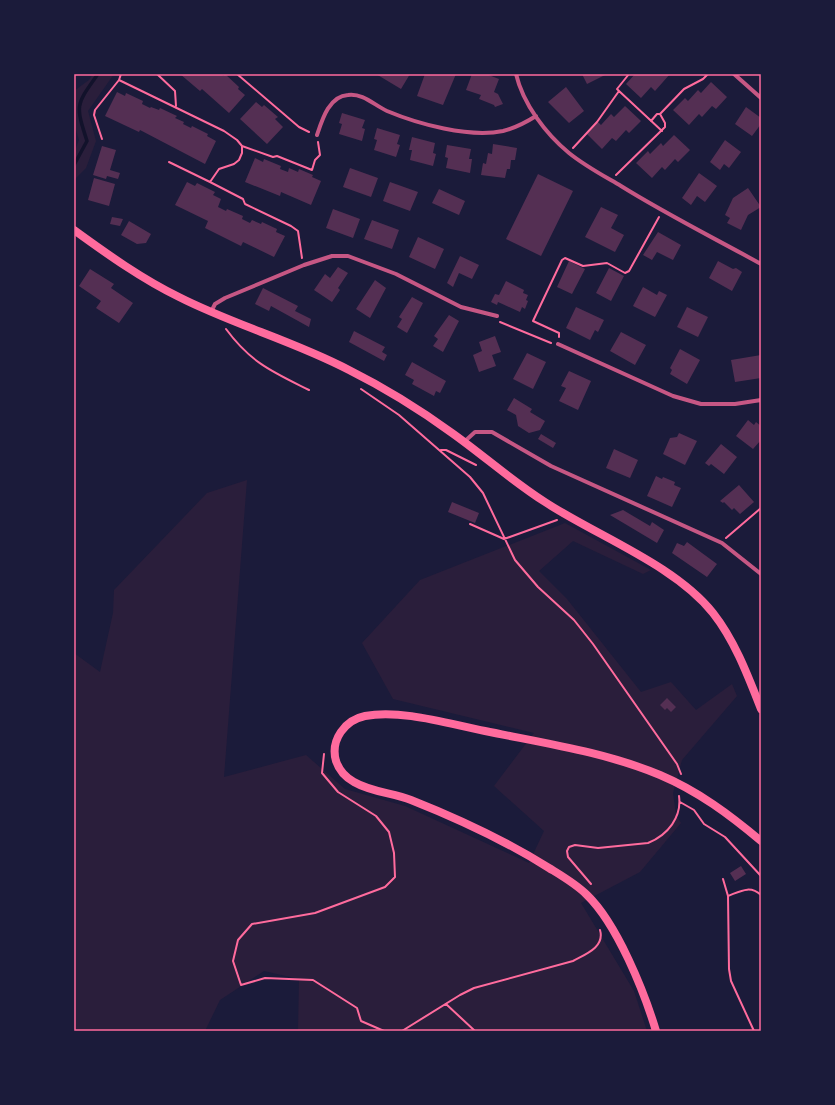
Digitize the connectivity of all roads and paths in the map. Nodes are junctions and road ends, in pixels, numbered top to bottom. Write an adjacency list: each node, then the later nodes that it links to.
1 (121, 74): 8 (path)
2 (157, 74): 11 (path)
3 (237, 74): 16 (path)
4 (516, 74): 13 (street)
5 (629, 74): 9 (path)
6 (708, 74): 12 (path)
7 (734, 74): 10 (street)
8 (119, 80): 11 (path); 17 (path)
9 (619, 91): 14 (path); 19 (path)
10 (761, 98)
11 (176, 106): 18 (path)
12 (660, 114): 14 (path); 15 (path)
13 (536, 116): 16 (street); 19 (street)
14 (651, 121): 15 (path)
15 (662, 131): 21 (path)
16 (316, 135): 18 (path)
17 (102, 138)
18 (242, 146): 22 (path)
19 (569, 153): 21 (street)
20 (169, 162): 22 (path)
21 (613, 181): 25 (street)
22 (210, 182): 26 (path)
23 (658, 217): 30 (path)
24 (74, 230): 27 (main road)
25 (761, 264)
26 (304, 265): 27 (street); 28 (street)
27 (211, 312): 35 (main road)
28 (497, 316): 31 (path)
29 (223, 325): 33 (path)
30 (556, 332)
31 (558, 344): 34 (street)
32 (355, 385): 40 (path)
33 (309, 390)
34 (761, 400)
35 (464, 442): 37 (main road); 41 (street)
36 (761, 508): 39 (path)
37 (563, 513): 40 (path); 42 (main road)
38 (470, 524): 40 (path)
39 (726, 538)
40 (504, 539): 44 (path)
41 (761, 574)
42 (761, 708)
43 (335, 748): 44 (main road); 49 (main road); 54 (path)
44 (681, 781): 45 (path); 46 (main road)
45 (680, 802): 47 (path); 49 (path)
46 (761, 841)
47 (761, 876)
48 (723, 879): 51 (path)
49 (586, 894): 57 (main road)
50 (761, 895): 51 (path)
51 (728, 896): 58 (path)
52 (600, 928): 53 (path)
53 (446, 1004): 55 (path); 56 (path)
54 (384, 1031)
55 (402, 1031)
56 (475, 1031)
57 (656, 1031)
58 (754, 1031)

